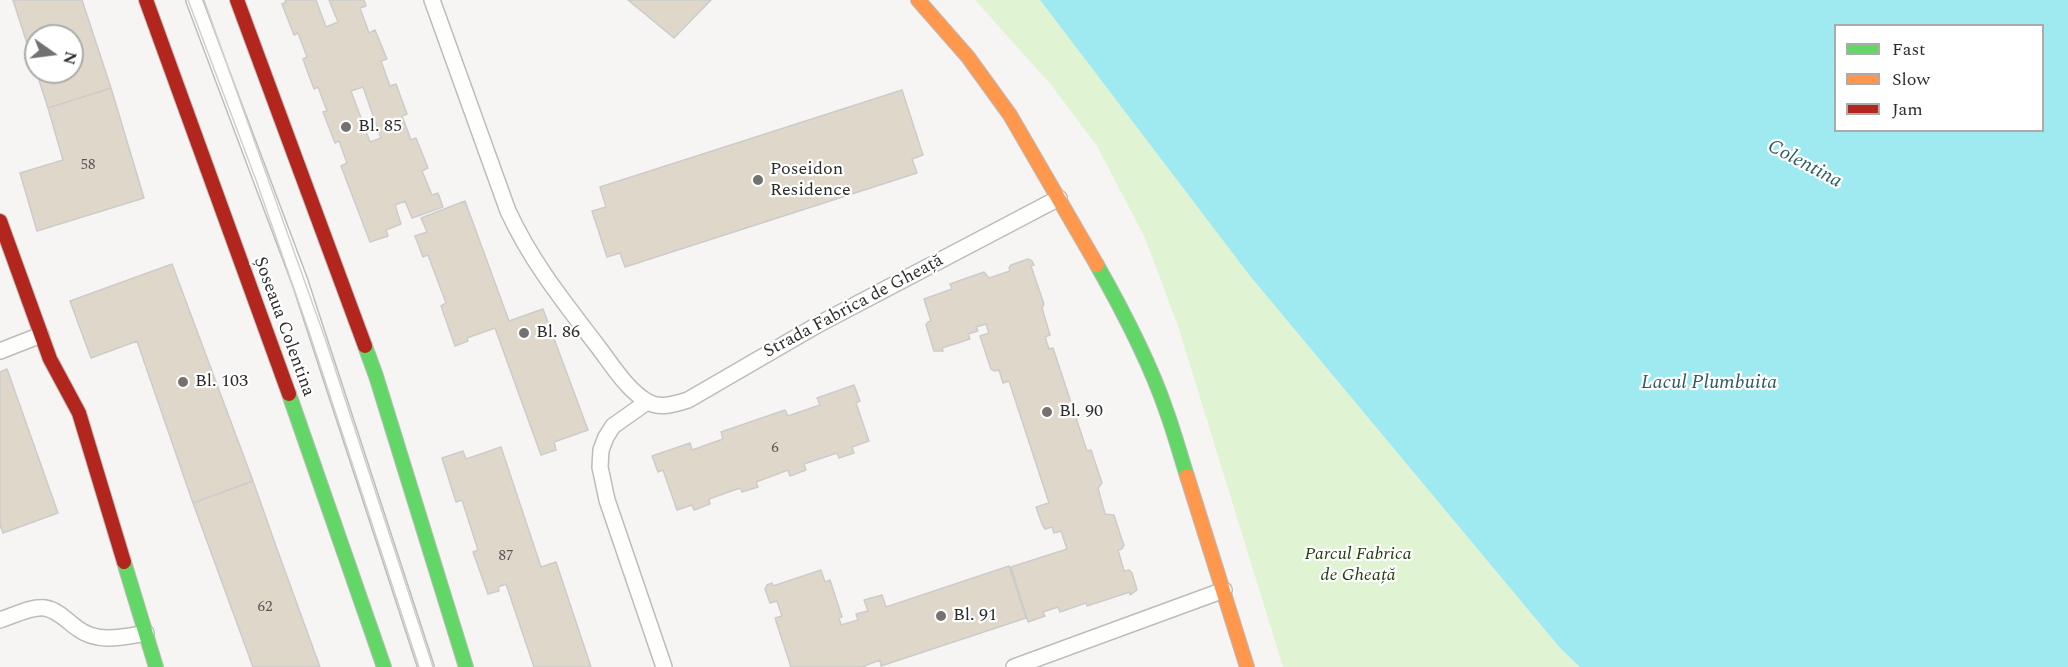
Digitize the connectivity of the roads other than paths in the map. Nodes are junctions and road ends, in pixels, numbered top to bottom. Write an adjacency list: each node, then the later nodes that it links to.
1 (146, 0): 15 (main road, Șoseaua Colentina)
2 (194, 0): 16 (lane)
3 (237, 0): 17 (main road)
4 (432, 0): 10 (lane)
5 (918, 0): 6 (main road)
6 (1059, 198): 10 (lane, Strada Fabrica de Gheață); 11 (main road)
7 (0, 221): 8 (main road)
8 (41, 335): 9 (lane); 13 (main road)
9 (0, 351)
10 (647, 402): 18 (lane)
11 (1224, 590): 19 (lane); 20 (main road)
12 (0, 620): 13 (lane)
13 (146, 633): 14 (main road)
14 (156, 667)
15 (384, 667)
16 (426, 667)
17 (466, 667)
18 (664, 667)
19 (1014, 667)
20 (1247, 667)

